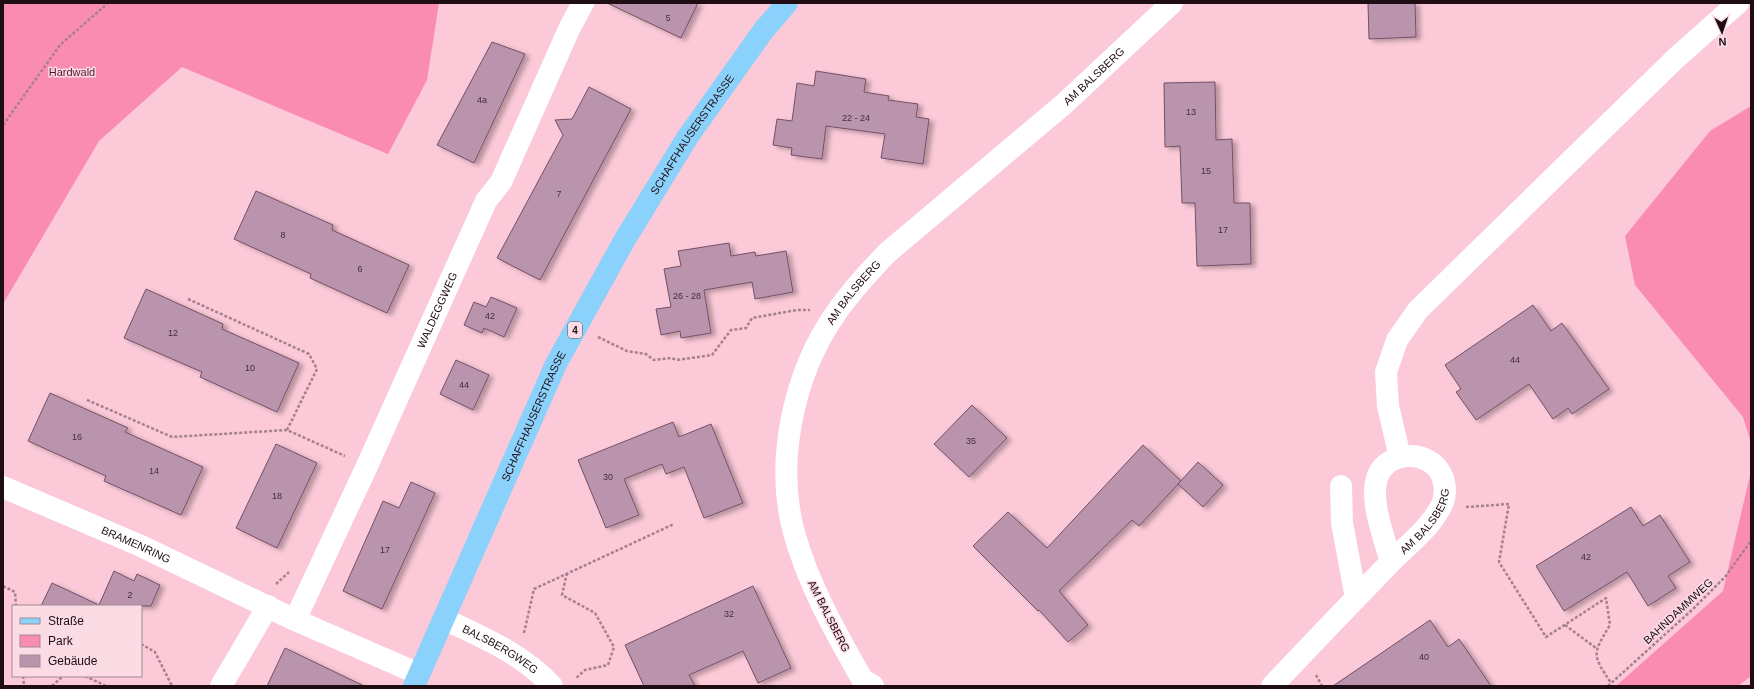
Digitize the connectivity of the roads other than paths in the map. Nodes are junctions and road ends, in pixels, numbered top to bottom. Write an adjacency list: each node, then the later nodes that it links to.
1 (583, 3): 12 (street, WALDEGGWEG)
2 (787, 3): 11 (main road, SCHAFFHAUSERSTRASSE / 4)
3 (1172, 3): 14 (street, AM BALSBERG)
4 (1738, 3): 5 (street)
5 (1400, 457): 8 (street, AM BALSBERG); 8 (street, AM BALSBERG)
6 (3, 486): 10 (street, BRAMENRING)
7 (1341, 486): 9 (street)
8 (1391, 562): 9 (street, AM BALSBERG)
9 (1356, 598): 17 (street, AM BALSBERG)
10 (268, 606): 12 (street, BRAMENRING); 15 (street)
11 (444, 619): 13 (main road, SCHAFFHAUSERSTRASSE / 4); 16 (street, BALSBERGWEG)
12 (295, 620): 13 (street, BRAMENRING)
13 (417, 680)
14 (863, 684)
15 (221, 686)
16 (552, 686)
17 (1272, 686)

